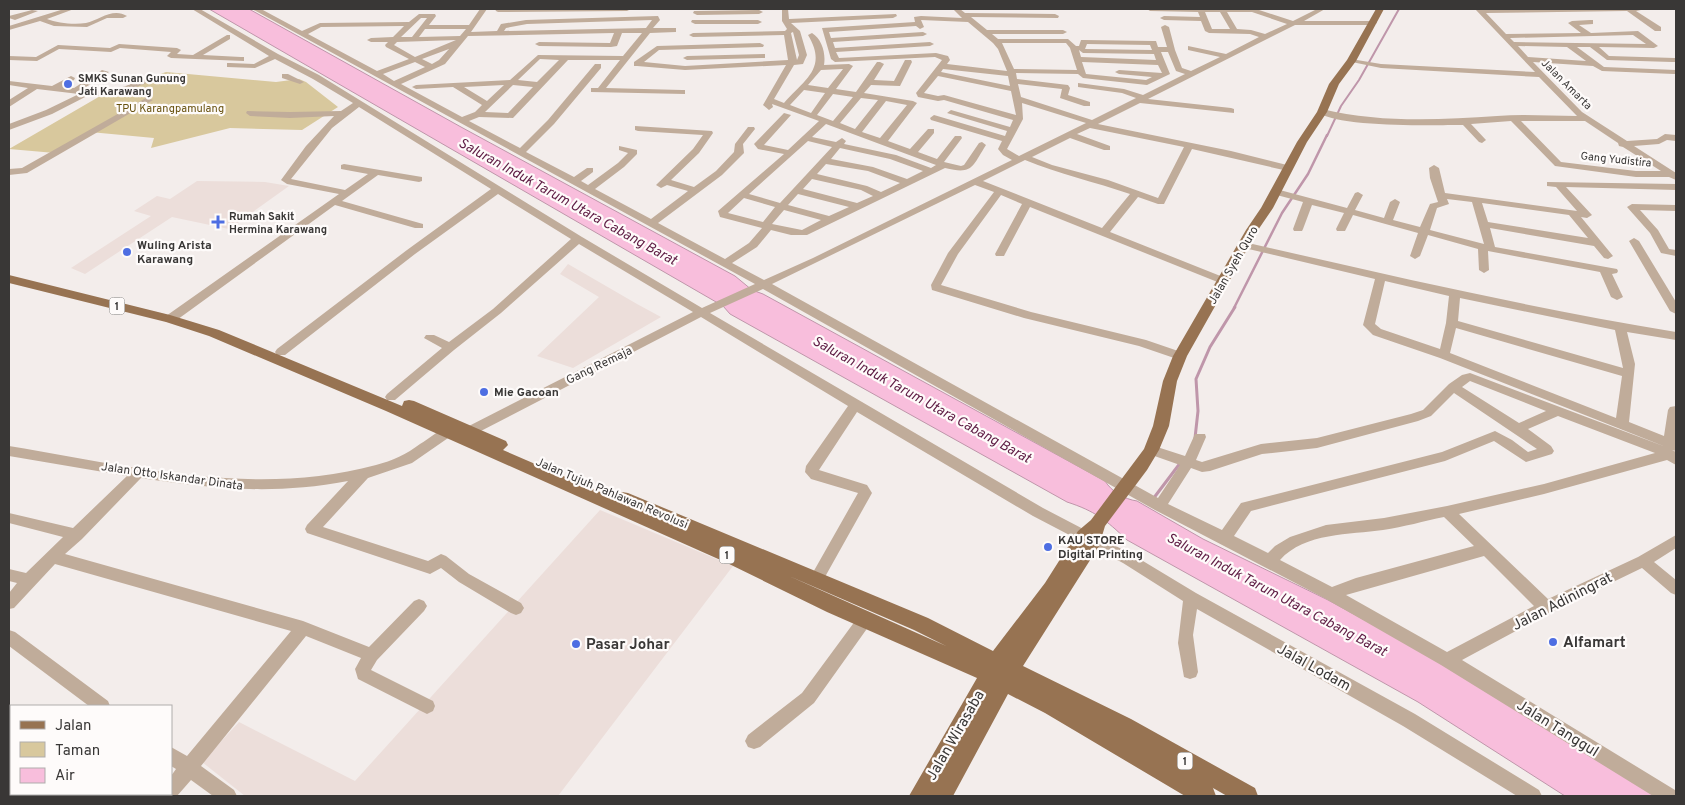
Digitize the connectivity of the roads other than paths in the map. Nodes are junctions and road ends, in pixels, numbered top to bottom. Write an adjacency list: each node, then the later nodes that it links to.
1 (42, 9): 29 (street)
2 (70, 9): 30 (street)
3 (195, 9): 105 (street)
4 (256, 9): 66 (street)
5 (498, 9): 6 (street); 23 (street)
6 (627, 9)
7 (785, 9): 38 (street)
8 (847, 9): 31 (street)
9 (872, 9): 28 (street)
10 (956, 9): 33 (street)
11 (1150, 9): 12 (street)
12 (1200, 9): 13 (street); 34 (street)
13 (1222, 9): 21 (street); 60 (street)
14 (1275, 9): 25 (street)
15 (1322, 9): 42 (street, Gang Remaja)
16 (1380, 9): 43 (main road, Jalan Syeh Quro)
17 (1613, 9): 18 (street); 22 (street); 35 (street)
18 (1628, 9): 19 (street); 51 (street)
19 (1643, 9)
20 (759, 10): 24 (street); 40 (street)
21 (1252, 10): 25 (street)
22 (1479, 10): 70 (street, Jalan Amarta)
23 (482, 11): 68 (street)
24 (697, 11): 39 (street)
25 (1266, 14): 42 (street)
26 (893, 15): 28 (street)
27 (123, 16): 30 (street)
28 (873, 17): 31 (street)
29 (12, 18)
30 (39, 18): 49 (street)
31 (848, 18): 38 (street)
32 (1164, 18): 34 (street)
33 (968, 19): 33 (street); 45 (street); 62 (street)
34 (1204, 19): 59 (street)
35 (1628, 19)
36 (402, 20): 47 (street)
37 (571, 20): 55 (street); 57 (street); 64 (street)
38 (786, 21): 58 (street)
39 (695, 22): 40 (street); 69 (street)
40 (758, 22): 65 (street)
41 (1590, 22): 72 (street)
42 (1293, 23): 43 (street); 74 (street, Gang Remaja)
43 (1372, 23): 116 (main road, Jalan Syeh Quro)
44 (411, 24): 47 (street); 52 (street); 61 (street)
45 (919, 24): 54 (street); 67 (street)
46 (1635, 24): 50 (street)
47 (320, 25): 66 (street)
48 (1165, 27): 97 (street)
49 (9, 28)
50 (1642, 29)
51 (1658, 29)
52 (421, 30): 61 (street); 68 (street); 77 (street)
53 (673, 30): 57 (street)
54 (825, 30): 78 (street); 126 (street)
55 (568, 31): 56 (street); 64 (street)
56 (619, 31): 57 (street); 82 (street)
57 (647, 31): 106 (street)
58 (789, 31): 65 (street); 117 (street)
59 (1210, 31): 60 (street); 87 (street)
60 (1235, 31): 74 (street)
61 (403, 32): 80 (street)
62 (984, 32): 63 (street); 81 (street)
63 (1063, 32)
64 (499, 33): 68 (street)
65 (758, 33): 69 (street); 85 (street)
66 (302, 34): 133 (street)
67 (923, 34): 78 (street); 83 (street)
68 (464, 35): 77 (street); 109 (street); 124 (street)
69 (693, 35): 91 (street)
70 (1504, 36): 71 (street); 84 (street, Jalan Amarta)
71 (1557, 36): 72 (street); 88 (street)
72 (1589, 36): 89 (street)
73 (227, 37): 102 (street)
74 (1265, 37): 101 (street, Gang Remaja)
75 (133, 39): 86 (street)
76 (372, 40): 80 (street)
77 (413, 40): 80 (street)
78 (829, 40): 96 (street)
79 (68, 41): 90 (street)
80 (393, 41): 109 (street)
81 (996, 41): 92 (street); 94 (street)
82 (539, 44)
83 (930, 44): 96 (street); 99 (street)
84 (1512, 44): 88 (street); 111 (street, Jalan Amarta)
85 (760, 45): 91 (street); 113 (street)
86 (122, 46): 90 (street); 102 (street)
87 (1213, 46): 93 (street); 101 (street)
88 (1571, 46): 89 (street); 120 (street)
89 (1592, 46): 112 (street)
90 (58, 47): 104 (street)
91 (689, 47): 107 (street); 125 (street)
92 (1078, 48): 98 (street); 110 (street)
93 (1191, 48)
94 (1002, 49): 95 (street); 143 (street)
95 (1051, 49)
96 (833, 50): 99 (street)
97 (1171, 50): 98 (street); 134 (street)
98 (1157, 51): 118 (street)
99 (936, 55): 123 (street)
100 (566, 56): 106 (street); 139 (street); 146 (street)
101 (1227, 56): 134 (street, Gang Remaja)
102 (194, 57): 105 (street); 108 (street)
103 (9, 58): 104 (street)
104 (25, 58): 127 (street)
105 (270, 58): 131 (street)
106 (627, 58): 152 (street)
107 (687, 58): 113 (street); 125 (street)
108 (240, 59)
109 (414, 59): 124 (street); 133 (street)
110 (1078, 59): 118 (street); 128 (street)
111 (1527, 60): 120 (street); 135 (street, Jalan Amarta)
112 (1672, 60)
113 (762, 61): 117 (street); 125 (street)
114 (908, 62): 115 (street); 119 (street); 140 (street)
115 (926, 62)
116 (1355, 62): 135 (street); 171 (main road, Jalan Syeh Quro)
117 (791, 63): 166 (street)
118 (1161, 63): 128 (street)
119 (880, 64): 122 (street); 140 (street)
120 (1593, 64): 130 (street)
121 (598, 66): 151 (street)
122 (849, 66): 126 (street); 153 (street)
123 (942, 66): 132 (street); 143 (street)
124 (433, 67): 144 (street)
125 (685, 68)
126 (819, 68): 148 (street)
127 (9, 70)
128 (1082, 70): 143 (street)
129 (105, 72): 154 (street)
130 (1674, 72)
131 (292, 73): 138 (street); 163 (street, Jalal Lodam)
132 (936, 73): 143 (street); 177 (street)
133 (377, 74): 144 (street)
134 (1191, 74): 160 (street, Gang Remaja)
135 (1540, 74): 176 (street, Jalan Amarta)
136 (71, 78): 150 (street)
137 (155, 78): 155 (street)
138 (300, 82)
139 (510, 82): 142 (street); 146 (street); 165 (street)
140 (869, 82): 158 (street)
141 (9, 83): 149 (street)
142 (479, 83): 145 (street); 157 (street)
143 (1014, 83): 164 (street); 177 (street); 181 (street)
144 (394, 84): 173 (street)
145 (453, 84): 157 (street); 173 (street)
146 (539, 85): 173 (street)
147 (1081, 85): 160 (street)
148 (803, 86): 153 (street); 166 (street)
149 (34, 87): 150 (street); 162 (street)
150 (52, 89): 154 (street)
151 (579, 90): 152 (street); 201 (street)
152 (600, 90): 156 (street)
153 (833, 90): 158 (street); 172 (street)
154 (75, 91): 155 (street)
155 (88, 92): 182 (street)
156 (682, 92)
157 (467, 93): 165 (street)
158 (859, 95): 159 (street); 180 (street)
159 (884, 98): 187 (street); 194 (street)
160 (1142, 99): 167 (street); 181 (street, Gang Remaja)
161 (149, 100): 212 (street)
162 (9, 103)
163 (358, 104): 169 (street); 221 (street, Jalal Lodam)
164 (1087, 104)
165 (488, 106): 173 (street)
166 (787, 110): 172 (street); 179 (street); 202 (street)
167 (1231, 111)
168 (250, 112): 169 (street)
169 (343, 113): 227 (street)
170 (951, 113): 185 (street)
171 (1326, 113): 178 (street); 208 (main road, Jalan Syeh Quro)
172 (812, 115): 179 (street)
173 (470, 117): 201 (street, Jalan Tanggul)
174 (934, 118): 192 (street)
175 (1514, 118): 176 (street); 178 (street); 215 (street, Gang Yudistira)
176 (1584, 118): 195 (street, Jalan Amarta)
177 (1019, 119): 185 (street)
178 (1465, 122): 193 (street)
179 (821, 123): 180 (street); 187 (street); 189 (street)
180 (834, 124): 187 (street)
181 (1091, 124): 188 (street, Gang Remaja); 198 (street)
182 (9, 127)
183 (638, 128): 223 (street)
184 (751, 128): 223 (street)
185 (1012, 130): 192 (street)
186 (931, 131): 203 (street)
187 (851, 132): 194 (street); 197 (street)
188 (1070, 135): 200 (street); 204 (street, Gang Remaja)
189 (805, 138): 197 (street); 202 (street)
190 (958, 138): 206 (street)
191 (1676, 138): 195 (street)
192 (1006, 139): 204 (street)
193 (1482, 140)
194 (883, 141): 203 (street)
195 (1622, 144): 215 (street, Jalan Amarta)
196 (982, 145): 206 (street)
197 (837, 146): 205 (street); 211 (street)
198 (1189, 146): 208 (street); 228 (street)
199 (622, 148): 222 (street)
200 (1107, 148)
201 (520, 153): 218 (street, Jalan Tanggul)
202 (790, 153): 229 (street)
203 (912, 153): 206 (street)
204 (1023, 158): 217 (street, Gang Remaja); 228 (street)
205 (826, 160): 214 (street); 219 (street)
206 (942, 164): 211 (street)
207 (344, 167): 213 (street)
208 (1288, 168): 226 (main road, Jalan Syeh Quro)
209 (1434, 168): 231 (street)
210 (590, 170): 218 (street)
211 (931, 171): 219 (street)
212 (9, 172)
213 (376, 172): 216 (street); 227 (street)
214 (812, 176): 224 (street); 232 (street)
215 (1674, 176)
216 (419, 178)
217 (974, 181): 225 (street); 267 (street, Gang Remaja)
218 (574, 182): 222 (street, Jalan Tanggul)
219 (909, 183): 232 (street)
220 (1676, 188): 242 (street)
221 (498, 189): 253 (street, Jalal Lodam); 279 (street)
222 (588, 189): 245 (street, Jalan Tanggul)
223 (693, 190): 245 (street)
224 (796, 191): 238 (street); 239 (street)
225 (999, 192): 237 (street); 281 (street)
226 (1276, 192): 233 (street); 256 (main road, Jalan Syeh Quro)
227 (347, 193): 235 (street)
228 (1136, 193): 252 (street)
229 (742, 195): 238 (street); 248 (street)
230 (1358, 195): 241 (street)
231 (1442, 195): 234 (street); 251 (street)
232 (882, 196): 239 (street)
233 (1300, 198): 241 (street); 249 (street)
234 (1476, 200): 242 (street); 246 (street)
235 (334, 202): 247 (street); 272 (street)
236 (1395, 202): 244 (street)
237 (1027, 204): 252 (street); 259 (street)
238 (782, 205): 243 (street); 248 (street)
239 (857, 207): 243 (street)
240 (1676, 208): 258 (street)
241 (1350, 212): 244 (street); 250 (street)
242 (1573, 214): 255 (street)
243 (831, 220): 248 (street)
244 (1388, 221): 251 (street)
245 (650, 224): 262 (street, Jalan Tanggul)
246 (1484, 224): 255 (street); 257 (street)
247 (419, 226)
248 (764, 226): 262 (street)
249 (1298, 229)
250 (1341, 229)
251 (1425, 231): 257 (street); 260 (street)
252 (1104, 232): 266 (street)
253 (578, 239): 271 (street, Jalal Lodam); 278 (street)
254 (1634, 242): 270 (street)
255 (1597, 243): 261 (street)
256 (1248, 246): 264 (street); 266 (main road, Jalan Syeh Quro)
257 (1487, 248): 263 (street); 269 (street)
258 (1676, 253)
259 (1000, 254)
260 (1414, 256)
261 (1608, 256)
262 (721, 261): 267 (street, Jalan Tanggul)
263 (1484, 270)
264 (1381, 276): 268 (street); 280 (street)
265 (9, 279): 272 (main road, Jalan Tujuh Pahlawan Revolusi / 1)
266 (1224, 281): 281 (main road, Jalan Syeh Quro)
267 (757, 286): 271 (street, Gang Remaja); 299 (street, Jalan Tanggul)
268 (1455, 294): 273 (street); 274 (street)
269 (1618, 297)
270 (1676, 311)
271 (702, 312): 285 (street, Jalal Lodam); 290 (street, Gang Remaja)
272 (170, 319): 276 (main road, Jalan Tujuh Pahlawan Revolusi / 1)
273 (1452, 323): 280 (street); 282 (street)
274 (1620, 327): 275 (street); 282 (street)
275 (1676, 336)
276 (223, 337): 279 (main road, Jalan Tujuh Pahlawan Revolusi / 1); 291 (main road, Jalan Tujuh Pahlawan Revolusi / 1)
277 (430, 338): 278 (street)
278 (450, 347): 284 (street)
279 (282, 352): 284 (main road, Jalan Tujuh Pahlawan Revolusi / 1)
280 (1444, 355): 288 (street)
281 (1180, 356): 293 (main road, Jalan Syeh Quro)
282 (1629, 374): 288 (street)
283 (1453, 387): 286 (street); 289 (street); 296 (street)
284 (391, 398): 290 (main road, Jalan Tujuh Pahlawan Revolusi / 1)
285 (856, 404): 303 (street, Jalal Lodam); 313 (street)
286 (1558, 410): 289 (street); 295 (street)
287 (1674, 410): 295 (street)
288 (1622, 424): 295 (street)
289 (1517, 428): 305 (street)
290 (470, 431): 313 (main road, Jalan Tujuh Pahlawan Revolusi / 1)
291 (446, 432): 298 (street, Jalan Otto Iskandar Dinata); 321 (main road, Jalan Tujuh Pahlawan Revolusi / 1)
292 (1200, 437): 296 (street)
293 (1151, 450): 296 (street); 299 (main road, Jalan Syeh Quro)
294 (9, 451): 297 (street, Jalan Otto Iskandar Dinata)
295 (1673, 451): 301 (street)
296 (1185, 462): 300 (street)
297 (139, 472): 298 (street, Jalan Otto Iskandar Dinata); 304 (street)
298 (363, 474): 320 (street)
299 (1125, 488): 300 (street, Jalan Tanggul); 303 (main road, Jalan Syeh Quro)
300 (1155, 503): 305 (street, Jalan Tanggul)
301 (1447, 511): 307 (street); 309 (street)
302 (9, 518): 304 (street)
303 (1094, 530): 316 (street, Jalal Lodam); 326 (main road, Jalan Syeh Quro)
304 (77, 535): 308 (street)
305 (1224, 539): 309 (street, Jalan Tanggul)
306 (1674, 546): 310 (street, Jalan Adiningrat)
307 (1487, 549): 315 (street); 319 (street)
308 (53, 557): 312 (street); 322 (street)
309 (1270, 561): 315 (street, Jalan Tanggul)
310 (1643, 561): 314 (street); 319 (street, Jalan Adiningrat)
311 (9, 575): 312 (street)
312 (29, 580): 317 (street)
313 (816, 580): 326 (main road, Jalan Tujuh Pahlawan Revolusi / 1)
314 (1676, 589)
315 (1331, 594): 325 (street, Jalan Tanggul)
316 (1191, 598): 327 (street); 339 (street, Jalal Lodam)
317 (9, 603)
318 (419, 606): 324 (street)
319 (1546, 607): 325 (street, Jalan Adiningrat)
320 (516, 608)
321 (866, 618): 326 (main road, Jalan Tujuh Pahlawan Revolusi / 1); 330 (street)
322 (303, 628): 324 (street); 332 (street)
323 (9, 638): 328 (street)
324 (371, 656): 329 (street)
325 (1447, 660): 340 (street, Jalan Tanggul)
326 (1000, 671): 335 (main road, Jalan Wirasaba); 336 (main road, Jalan Wirasaba); 337 (main road, 1); 338 (main road, 1)
327 (1190, 672)
328 (101, 705)
329 (426, 706)
330 (754, 741)
331 (172, 756): 332 (street)
332 (191, 768): 333 (street); 334 (street)
333 (172, 789)
334 (228, 796)
335 (920, 796)
336 (941, 796)
337 (1205, 796)
338 (1247, 796)
339 (1533, 796)
340 (1669, 796)

